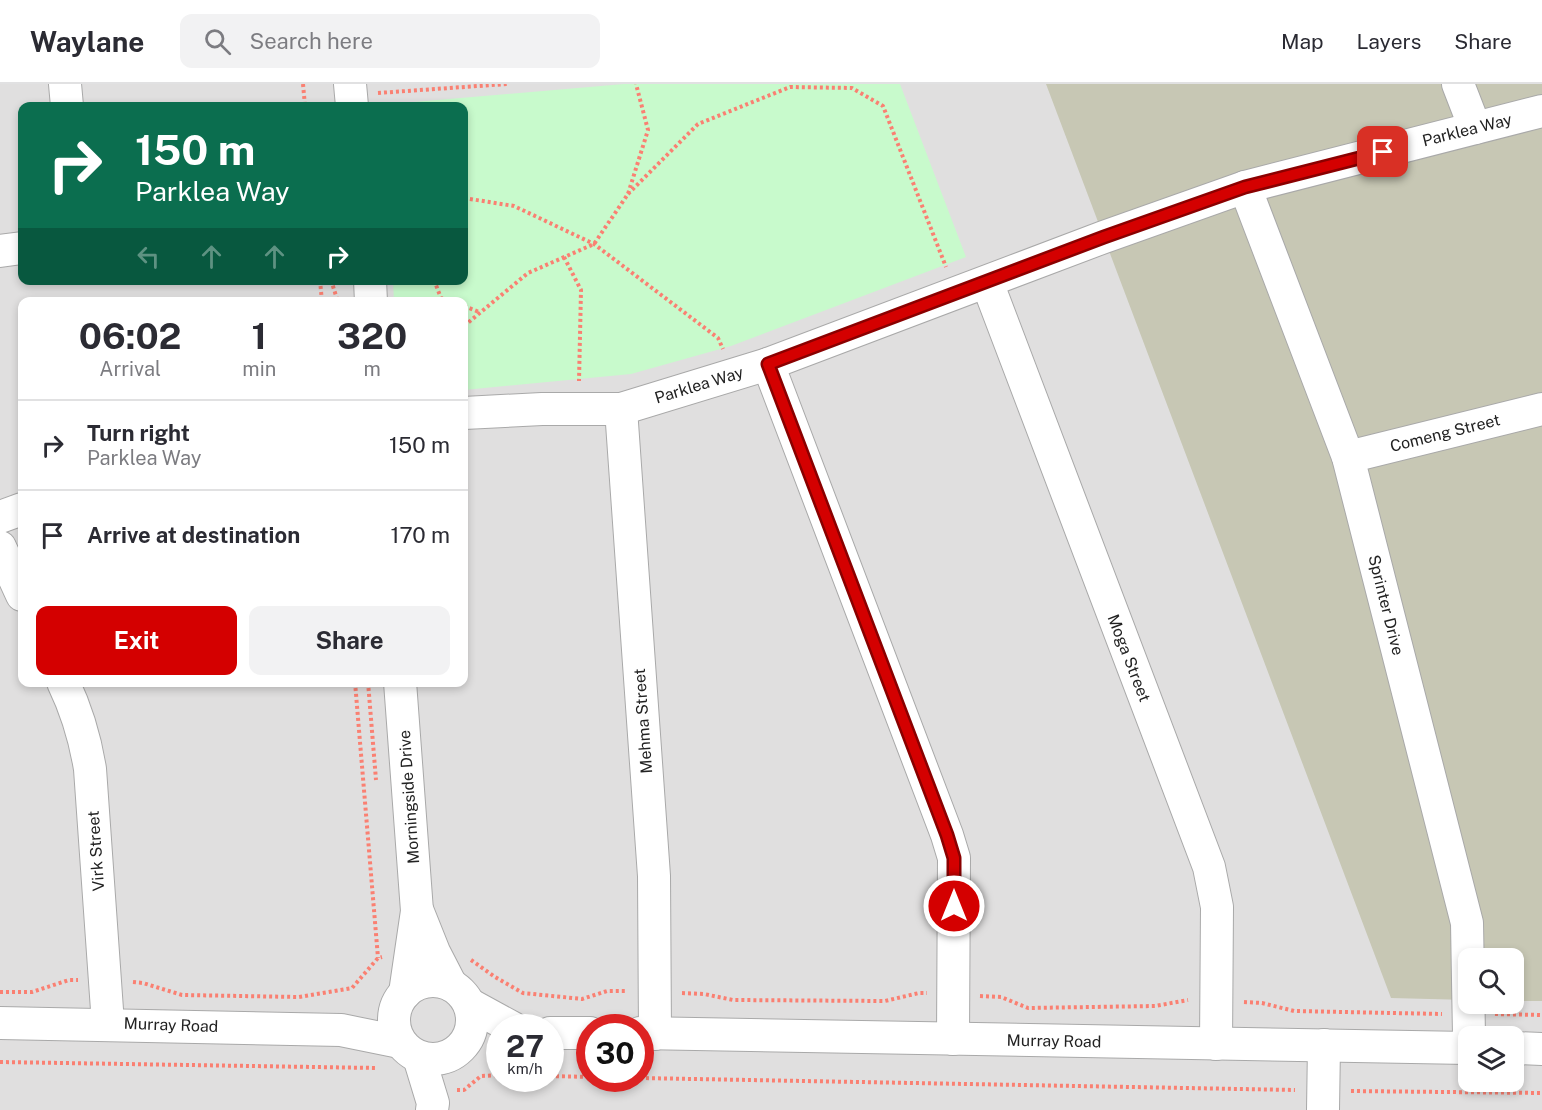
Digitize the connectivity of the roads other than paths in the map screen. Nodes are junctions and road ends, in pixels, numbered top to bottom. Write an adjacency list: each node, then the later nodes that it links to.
1 (65, 84): 3 (street)
2 (1458, 84): 5 (street)
3 (67, 102)
4 (1542, 111): 5 (street, Parklea Way)
5 (1475, 128): 6 (street, Parklea Way)
6 (1245, 187): 9 (street, Parklea Way); 14 (street, Sprinter Drive)
7 (18, 248): 8 (street)
8 (0, 250)
9 (987, 282): 10 (street, Parklea Way); 33 (street, Moga Street)
10 (768, 364): 11 (street, Parklea Way); 31 (street)
11 (621, 409): 13 (street, Parklea Way); 25 (street, Mehma Street)
12 (1542, 409): 14 (street, Comeng Street)
13 (468, 413)
14 (1348, 457): 28 (street, Sprinter Drive)
15 (18, 510): 16 (street)
16 (0, 517)
17 (0, 547): 18 (street)
18 (18, 586)
19 (65, 687): 27 (street, Virk Street)
20 (400, 687): 21 (street, Morningside Drive)
21 (422, 953): 22 (street, Morningside Drive); 23 (street, Morningside Drive)
22 (460, 995): 23 (street); 24 (street); 35 (street)
23 (401, 1000): 29 (street, Murray Road); 39 (street)
24 (491, 1014)
25 (651, 1014)
26 (0, 1023): 27 (street, Murray Road)
27 (108, 1024): 29 (street, Murray Road)
28 (1468, 1025)
29 (341, 1030): 39 (street, Murray Road)
30 (654, 1034): 31 (street, Murray Road)
31 (953, 1039): 33 (street, Murray Road)
32 (486, 1041): 35 (street)
33 (1216, 1044): 34 (street, Murray Road)
34 (1324, 1045): 36 (street, Murray Road); 41 (street)
35 (459, 1048): 39 (street); 40 (street)
36 (1458, 1048)
37 (1524, 1048): 38 (street)
38 (1542, 1049)
39 (402, 1056): 40 (street)
40 (434, 1100)
41 (1323, 1100)

